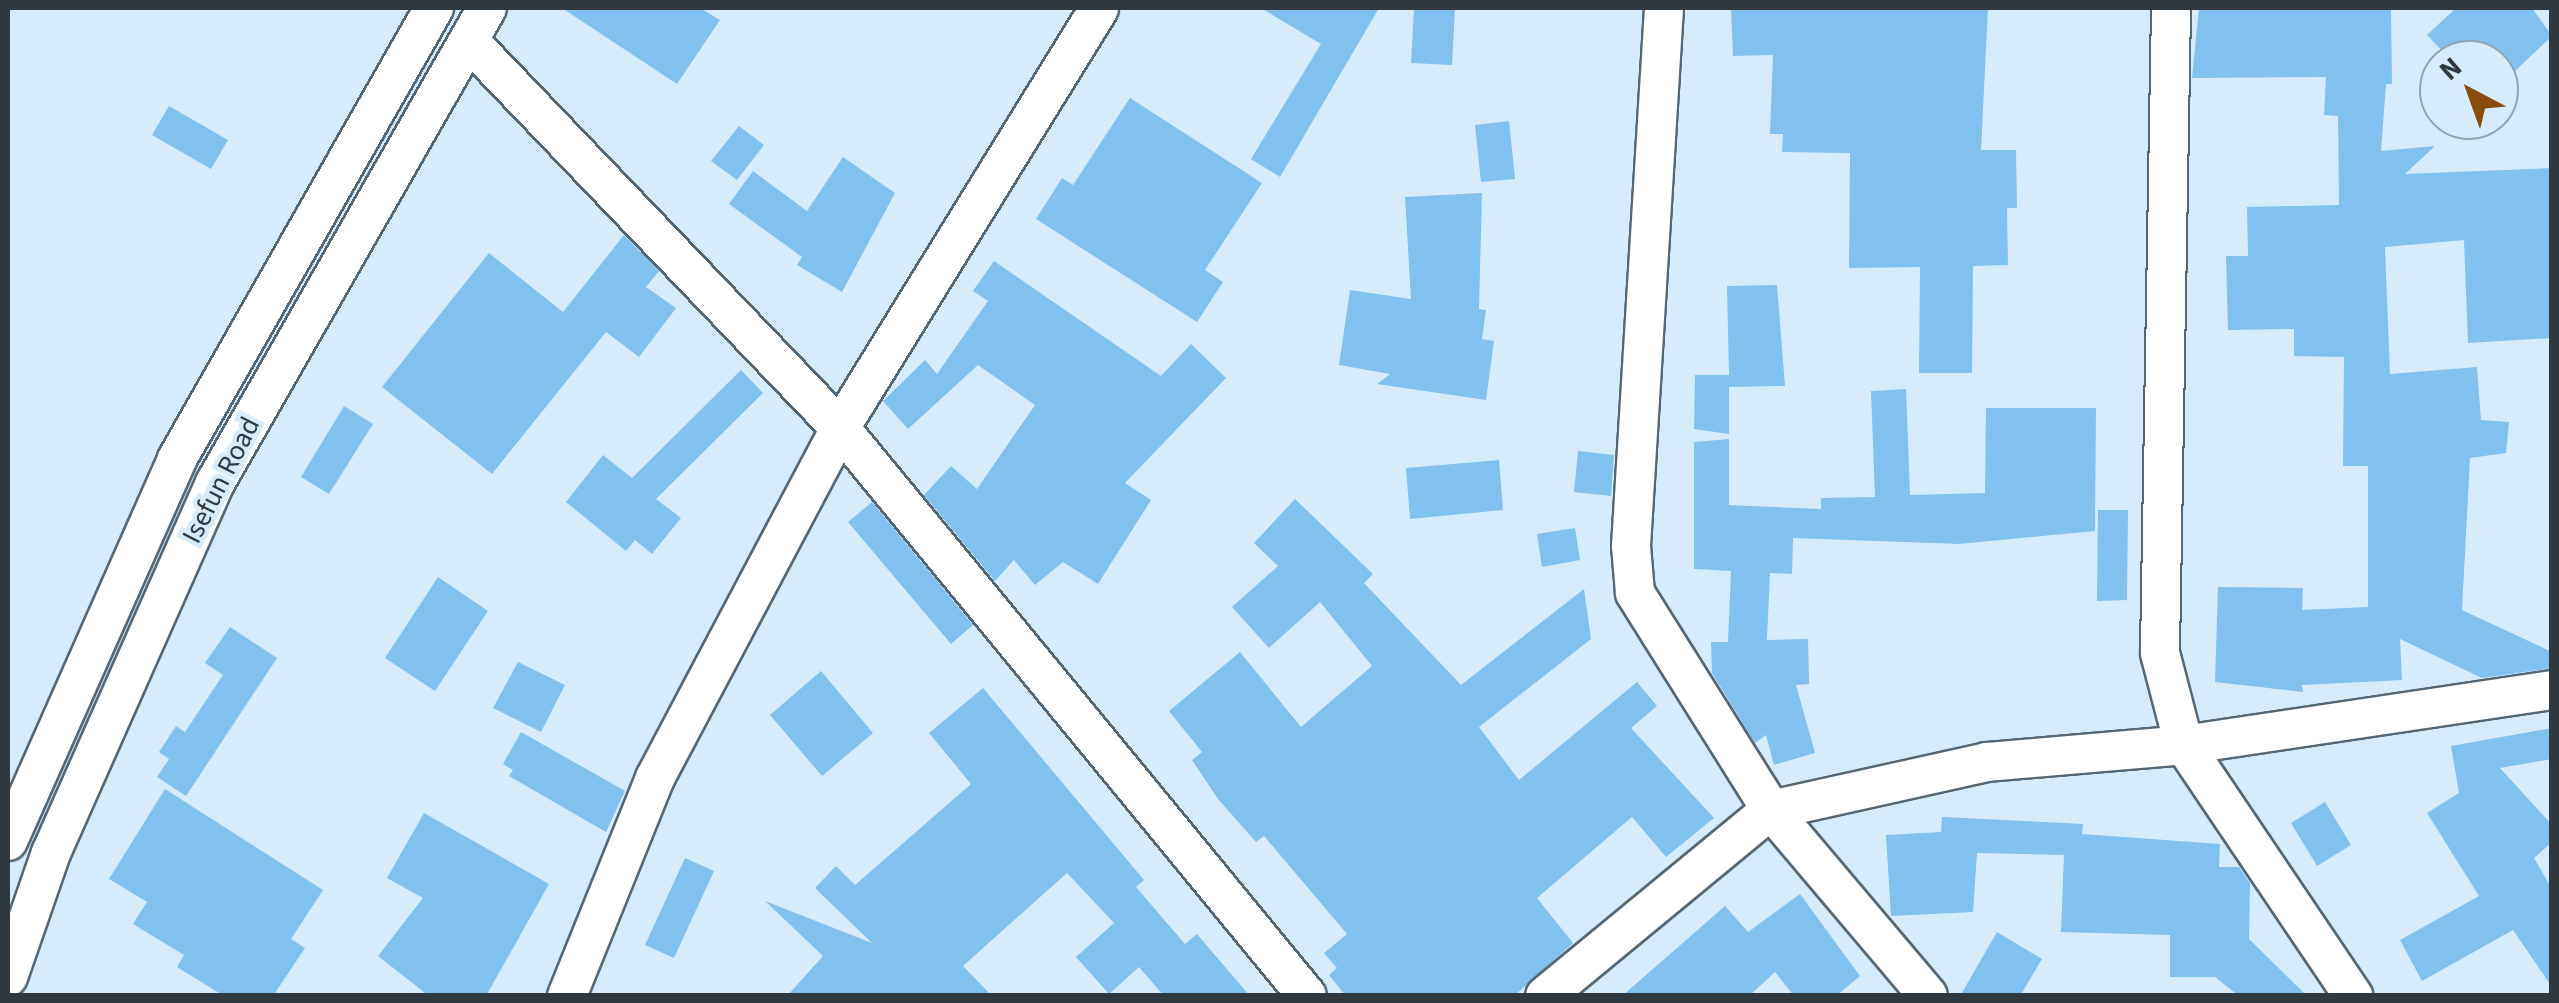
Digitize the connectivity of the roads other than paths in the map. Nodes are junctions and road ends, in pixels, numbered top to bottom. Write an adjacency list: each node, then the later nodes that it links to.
1 (434, 8): 10 (street, Isefun Road)
2 (487, 8): 6 (street, Isefun Road)
3 (1098, 8): 7 (street)
4 (1664, 8): 11 (street)
5 (2170, 8): 9 (street)
6 (468, 41): 7 (street); 13 (street, Isefun Road)
7 (840, 428): 14 (street); 15 (street)
8 (2552, 690): 9 (street)
9 (2184, 745): 11 (street); 18 (street)
10 (16, 795): 12 (street, Isefun Road)
11 (1771, 810): 16 (street); 17 (street)
12 (8, 841)
13 (8, 978)
14 (567, 996)
15 (1307, 996)
16 (1545, 996)
17 (1928, 996)
18 (2353, 996)

